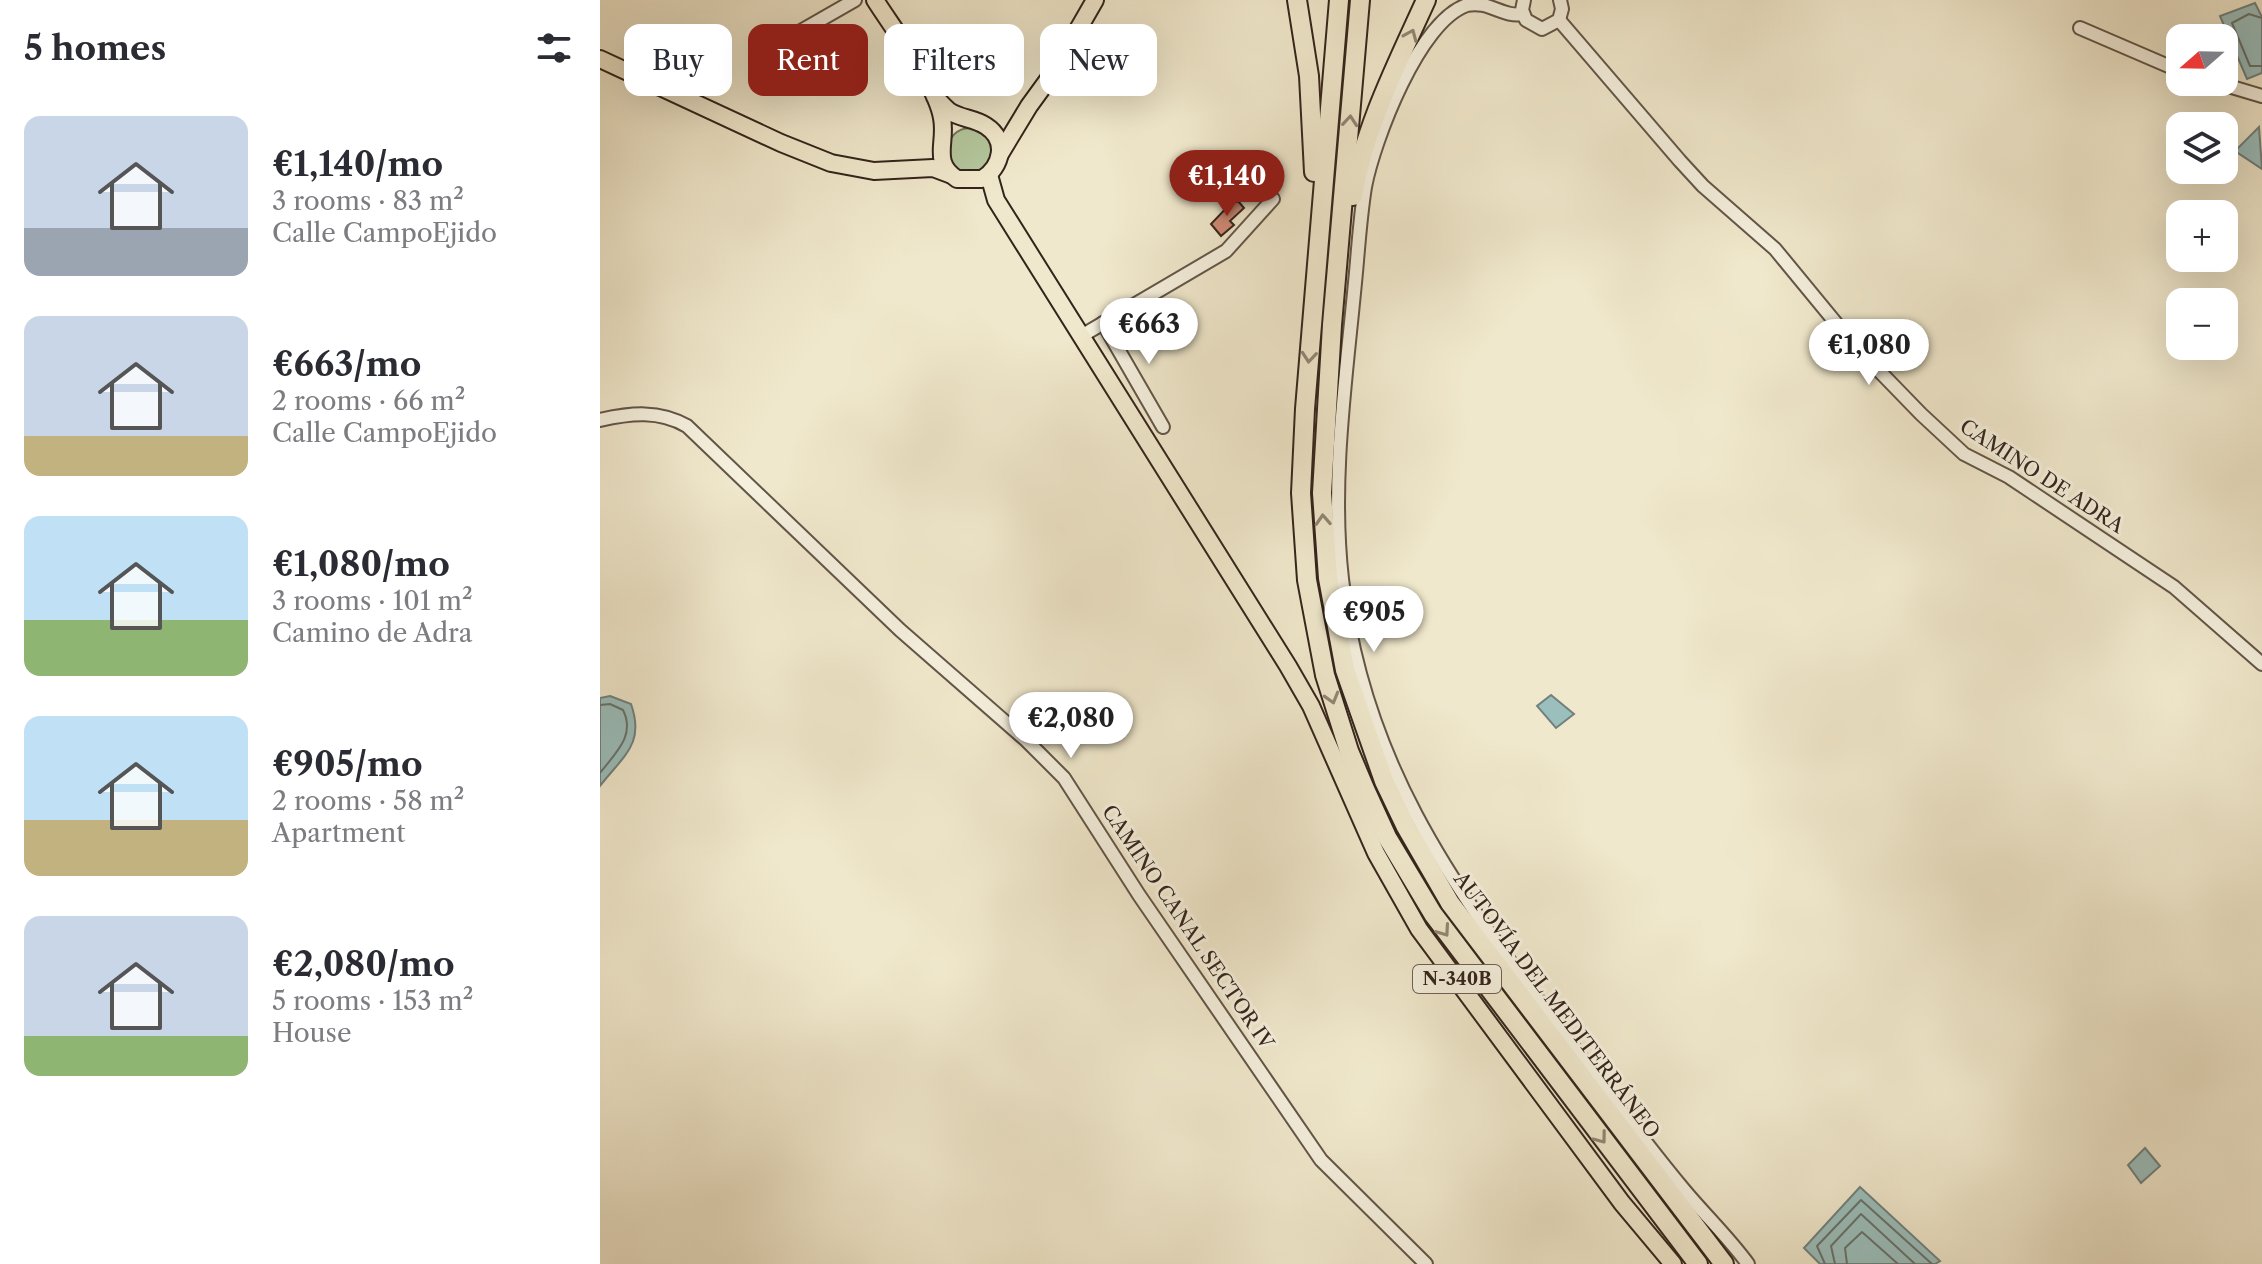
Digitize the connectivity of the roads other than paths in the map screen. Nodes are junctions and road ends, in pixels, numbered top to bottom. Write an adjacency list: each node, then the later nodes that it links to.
1 (855, 0): 11 (street)
2 (875, 0): 12 (main road)
3 (1095, 0): 19 (main road)
4 (1297, 0): 28 (highway)
5 (1339, 0): 28 (highway)
6 (1360, 0): 29 (highway, AUTOVÍA DEL MEDITERRÁNEO, one-way to 6)
7 (1426, 0): 29 (highway, one-way to 7)
8 (1560, 0): 10 (street)
9 (1523, 4): 10 (street); 38 (street)
10 (1559, 20): 33 (street, CAMINO DE ADRA)
11 (813, 24)
12 (890, 24)
13 (2080, 28): 15 (street)
14 (600, 59): 23 (main road)
15 (2166, 65)
16 (2238, 89): 17 (street)
17 (2262, 96)
18 (935, 97): 20 (main road); 21 (main road)
19 (1029, 106): 20 (main road); 22 (main road)
20 (974, 122): 21 (main road); 22 (main road)
21 (941, 142): 23 (main road); 24 (main road)
22 (1000, 154): 25 (main road)
23 (918, 167): 24 (main road)
24 (949, 174): 25 (main road, N-340B)
25 (982, 178): 30 (main road, N-340B)
26 (1273, 199): 27 (street)
27 (1103, 323): 30 (street); 32 (street)
28 (1312, 323): 36 (highway, one-way to 36)
29 (1332, 325): 37 (highway, AUTOVÍA DEL MEDITERRÁNEO, one-way to 29)
30 (1083, 335): 35 (main road, N-340B)
31 (600, 420): 34 (street, CAMINO CANAL SECTOR IV)
32 (1163, 427)
33 (2262, 664)
34 (1426, 1264)
35 (1673, 1264)
36 (1698, 1264)
37 (1724, 1264)
38 (1748, 1264)

